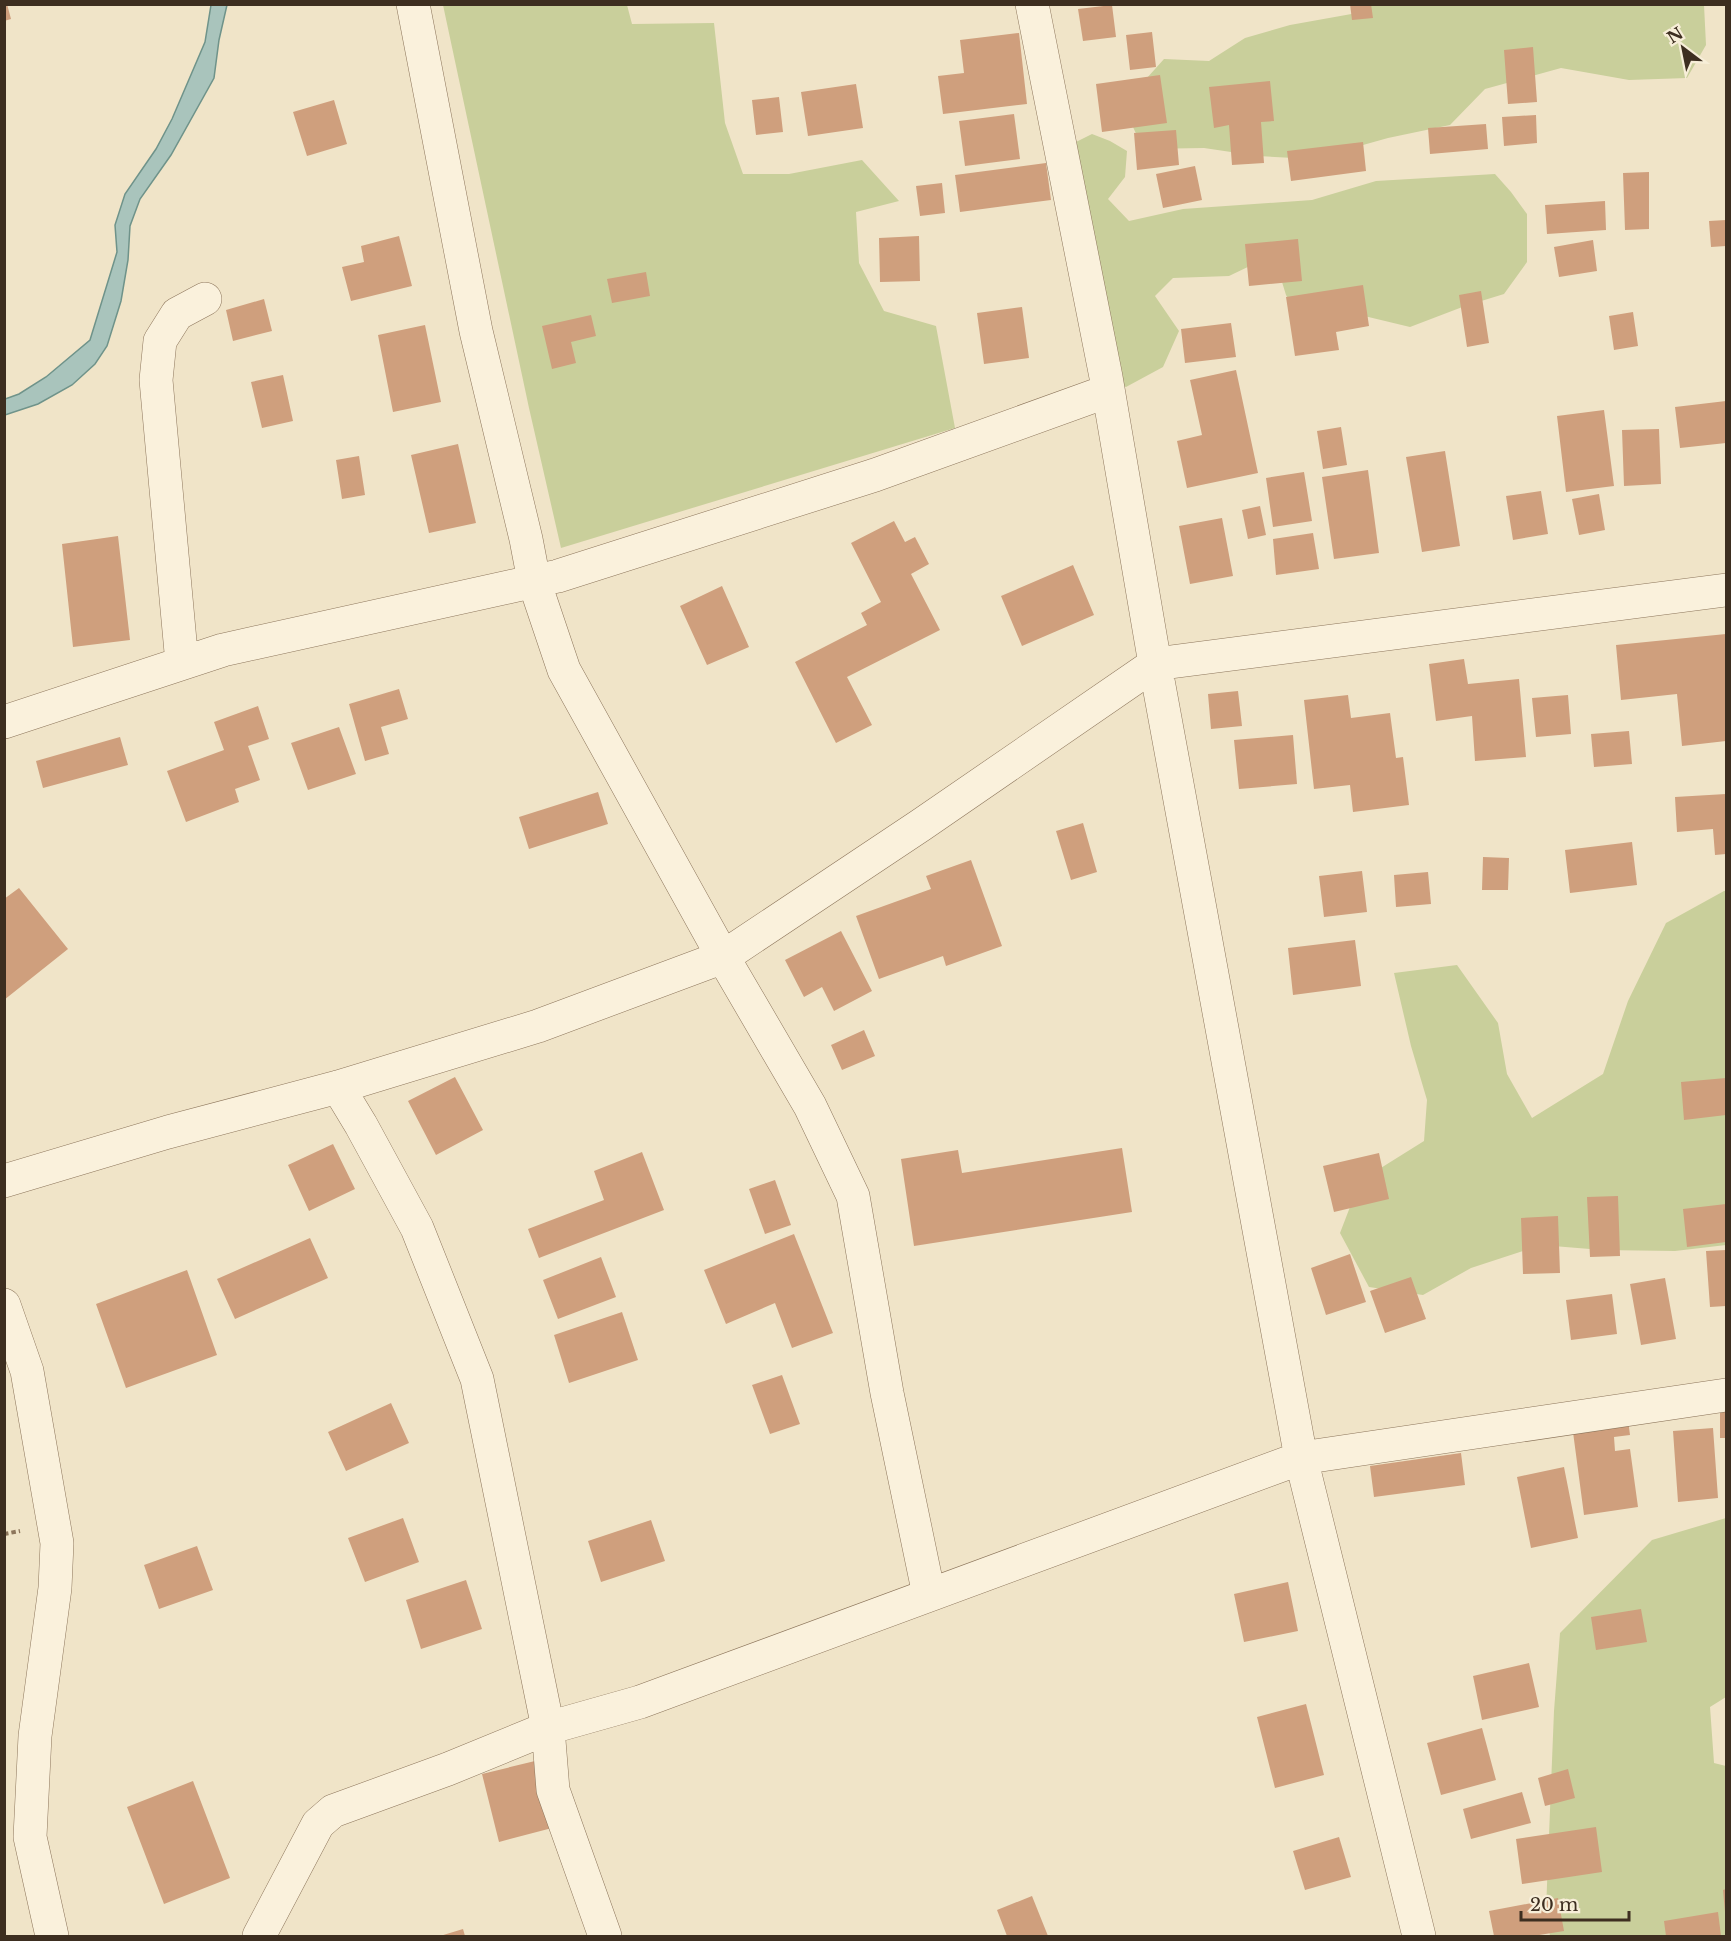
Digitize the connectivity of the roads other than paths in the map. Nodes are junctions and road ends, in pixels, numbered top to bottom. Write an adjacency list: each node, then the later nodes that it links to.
1 (413, 4): 5 (street)
2 (1032, 4): 4 (street)
3 (205, 299): 7 (street)
4 (1108, 391): 5 (street); 8 (street)
5 (534, 581): 7 (street); 10 (street)
6 (1726, 590): 8 (street)
7 (182, 663): 9 (street)
8 (1155, 664): 10 (street); 15 (street)
9 (4, 722)
10 (723, 957): 11 (street); 16 (street)
11 (338, 1087): 12 (street); 17 (street)
12 (4, 1181)
13 (4, 1305): 18 (street)
14 (1726, 1395): 15 (street)
15 (1301, 1458): 16 (street); 21 (street)
16 (929, 1595): 17 (street)
17 (548, 1728): 19 (street); 20 (street)
18 (52, 1936)
19 (259, 1936)
20 (605, 1936)
21 (1419, 1936)

